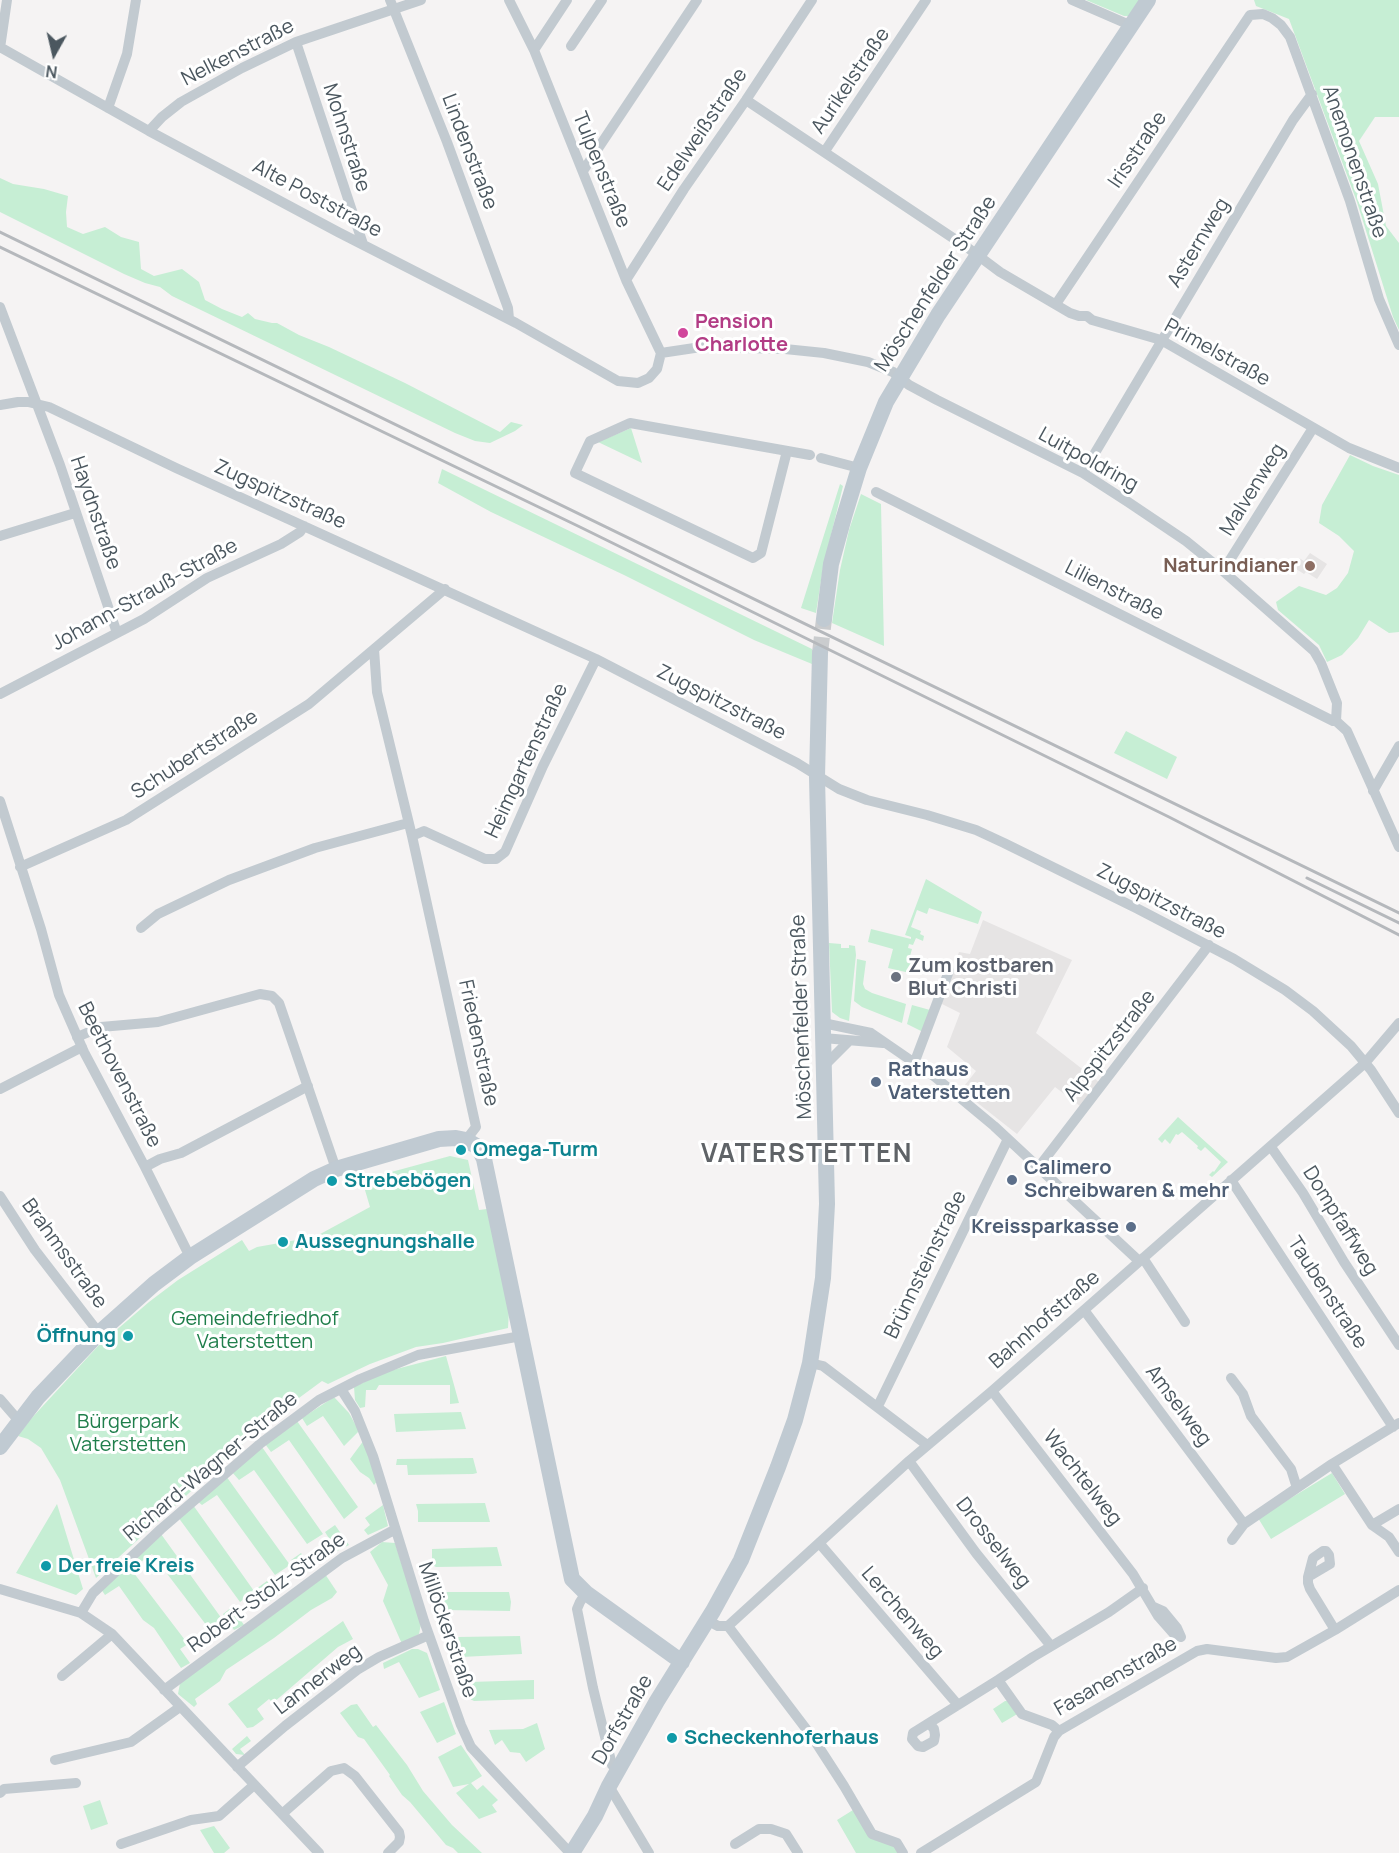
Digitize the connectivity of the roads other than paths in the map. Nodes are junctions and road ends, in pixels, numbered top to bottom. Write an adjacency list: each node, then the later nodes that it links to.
1 (7, 0): 17 (street)
2 (136, 0): 21 (street)
3 (421, 0): 12 (street, Nelkenstraße)
4 (509, 0): 18 (street, Tulpenstraße)
5 (567, 0): 18 (street)
6 (602, 0): 16 (street)
7 (697, 0): 24 (street)
8 (812, 0): 20 (street, Edelweißstraße)
9 (926, 0): 23 (street, Aurikelstraße)
10 (1072, 0): 14 (street)
11 (1148, 0): 14 (street, Möschenfelder Straße)
12 (392, 4): 15 (street, Nelkenstraße); 30 (street, Lindenstraße)
13 (1250, 15): 19 (street, Anemonenstraße); 28 (street, Irisstraße)
14 (1132, 26): 26 (street, Möschenfelder Straße)
15 (296, 42): 22 (street, Nelkenstraße); 25 (street, Mohnstraße)
16 (571, 46)
17 (0, 47): 21 (street, Alte Poststraße)
18 (534, 50): 24 (street, Tulpenstraße)
19 (1312, 94): 31 (street, Asternweg); 32 (street, Anemonenstraße)
20 (746, 100): 23 (street, Primelstraße); 27 (street, Edelweißstraße)
21 (108, 108): 22 (street, Alte Poststraße)
22 (149, 131): 25 (street, Alte Poststraße)
23 (825, 151): 26 (street, Primelstraße)
24 (583, 171): 27 (street, Tulpenstraße)
25 (363, 244): 30 (street, Alte Poststraße)
26 (979, 255): 28 (street, Primelstraße); 34 (street, Möschenfelder Straße)
27 (626, 280): 33 (street, Tulpenstraße)
28 (1056, 304): 31 (street, Primelstraße)
29 (0, 307): 35 (street)
30 (509, 319): 33 (street, Alte Poststraße)
31 (1161, 340): 37 (street, Primelstraße); 41 (street, Asternweg)
32 (1399, 345)
33 (661, 353): 34 (street, Luitpoldring)
34 (900, 378): 39 (street, Möschenfelder Straße); 41 (street, Luitpoldring)
35 (37, 404): 36 (street, Zugspitzstraße); 43 (street, Haydnstraße); 44 (street, Zugspitzstraße)
36 (0, 405)
37 (1313, 428): 40 (street, Primelstraße); 46 (street, Malvenweg)
38 (787, 452): 38 (street); 39 (street)
39 (859, 468): 48 (street, Möschenfelder Straße)
40 (1399, 468)
41 (1083, 473): 46 (street, Luitpoldring)
42 (876, 492): 54 (street, Lilienstraße)
43 (75, 513): 45 (street); 49 (street, Haydnstraße)
44 (304, 526): 47 (street, Zugspitzstraße); 49 (street, Johann-Strauß-Straße)
45 (0, 536)
46 (1223, 571): 54 (street, Luitpoldring)
47 (445, 589): 50 (street); 52 (street, Zugspitzstraße)
48 (824, 619)
49 (117, 633): 53 (street, Johann-Strauß-Straße)
50 (374, 649): 59 (street, Friedenstraße); 62 (street, Schubertstraße)
51 (820, 653): 56 (street, Möschenfelder Straße)
52 (596, 659): 56 (street, Zugspitzstraße); 60 (street, Heimgartenstraße)
53 (0, 694)
54 (1336, 721): 57 (street, Luitpoldring)
55 (1399, 746): 57 (street)
56 (817, 777): 64 (street, Zugspitzstraße); 67 (street, Möschenfelder Straße)
57 (1373, 791): 61 (street, Luitpoldring)
58 (0, 801): 62 (street, Beethovenstraße)
59 (408, 823): 60 (street, Friedenstraße); 63 (street)
60 (412, 836): 78 (street, Friedenstraße)
61 (1399, 847)
62 (21, 867): 69 (street, Beethovenstraße)
63 (141, 928)
64 (1209, 945): 72 (street, Zugspitzstraße); 81 (street, Alpspitzstraße)
65 (949, 971): 71 (street)
66 (1399, 1023): 72 (street, Bahnhofstraße)
67 (823, 1031): 68 (street); 70 (street); 73 (street, Möschenfelder Straße)
68 (849, 1041): 70 (street); 73 (street)
69 (80, 1042): 74 (street); 75 (street); 80 (street, Beethovenstraße)
70 (886, 1043): 71 (street)
71 (915, 1061): 77 (street)
72 (1365, 1063): 76 (street, Zugspitzstraße); 79 (street, Bahnhofstraße)
73 (824, 1065): 92 (street, Möschenfelder Straße)
74 (308, 1086): 80 (street); 82 (street)
75 (0, 1089)
76 (1399, 1113)
77 (1008, 1139): 81 (street); 97 (street, Brünnsteinstraße)
78 (466, 1140): 82 (street); 90 (street)
79 (1270, 1147): 83 (street, Bahnhofstraße); 91 (street, Dompfaffweg)
80 (145, 1167): 85 (street, Beethovenstraße)
81 (1038, 1168): 86 (street)
82 (336, 1169): 85 (street)
83 (1232, 1180): 86 (street, Bahnhofstraße); 99 (street, Taubenstraße)
84 (0, 1196): 89 (street, Brahmsstraße)
85 (190, 1257): 89 (street)
86 (1141, 1259): 87 (street, Bahnhofstraße); 88 (street)
87 (1084, 1310): 95 (street, Bahnhofstraße); 106 (street, Amselweg)
88 (1185, 1322)
89 (99, 1333): 98 (street)
90 (521, 1336): 94 (street, Richard-Wagner-Straße); 116 (street)
91 (1399, 1345)
92 (810, 1363): 97 (street); 118 (street, Möschenfelder Straße)
93 (1231, 1378): 104 (street)
94 (341, 1389): 108 (street, Millöckerstraße); 117 (street, Richard-Wagner-Straße)
95 (992, 1391): 100 (street, Bahnhofstraße); 113 (street, Wachtelweg)
96 (0, 1399): 98 (street)
97 (878, 1406): 100 (street)
98 (19, 1420): 101 (street)
99 (1396, 1425): 103 (street, Taubenstraße)
100 (927, 1445): 102 (street, Bahnhofstraße)
101 (0, 1447)
102 (909, 1461): 110 (street, Bahnhofstraße); 123 (street, Drosselweg)
103 (1332, 1464): 104 (street, Taubenstraße); 107 (street)
104 (1297, 1488): 106 (street)
105 (1399, 1509): 107 (street)
106 (1244, 1524): 109 (street)
107 (1372, 1525): 111 (street)
108 (394, 1530): 122 (street, Millöckerstraße); 128 (street, Robert-Stolz-Straße)
109 (1232, 1540)
110 (820, 1544): 119 (street, Bahnhofstraße); 129 (street, Lerchenweg)
111 (1399, 1552)
112 (1308, 1577): 120 (street)
113 (1143, 1588): 123 (street); 124 (street, Wachtelweg)
114 (0, 1589): 117 (street)
115 (1399, 1590): 120 (street, Fasanenstraße)
116 (586, 1593): 125 (street); 135 (street)
117 (81, 1613): 121 (street)
118 (710, 1616): 119 (street); 125 (street, Dorfstraße)
119 (728, 1626): 149 (street)
120 (1335, 1630): 124 (street, Fasanenstraße)
121 (112, 1634): 126 (street); 128 (street)
122 (429, 1635): 134 (street, Lannerweg); 146 (street, Millöckerstraße)
123 (1051, 1646): 127 (street)
124 (1197, 1650): 132 (street, Fasanenstraße)
125 (682, 1662): 135 (street, Dorfstraße)
126 (62, 1676)
127 (998, 1680): 129 (street); 132 (street)
128 (164, 1690): 130 (street)
129 (958, 1705): 131 (street)
130 (180, 1707): 133 (street); 134 (street)
131 (929, 1723)
132 (1059, 1731): 143 (street, Fasanenstraße)
133 (55, 1760)
134 (237, 1767): 137 (street)
135 (618, 1770): 138 (street, Dorfstraße)
136 (76, 1783): 139 (street)
137 (254, 1785): 140 (street); 141 (street)
138 (609, 1786): 146 (street, Dorfstraße); 147 (street)
139 (0, 1792)
140 (282, 1814): 144 (street); 145 (street)
141 (121, 1844)
142 (735, 1844): 148 (street)
143 (938, 1849): 150 (street, Fasanenstraße)
144 (319, 1853)
145 (388, 1853)
146 (571, 1853)
147 (649, 1853)
148 (798, 1853)
149 (903, 1853)
150 (921, 1853)

